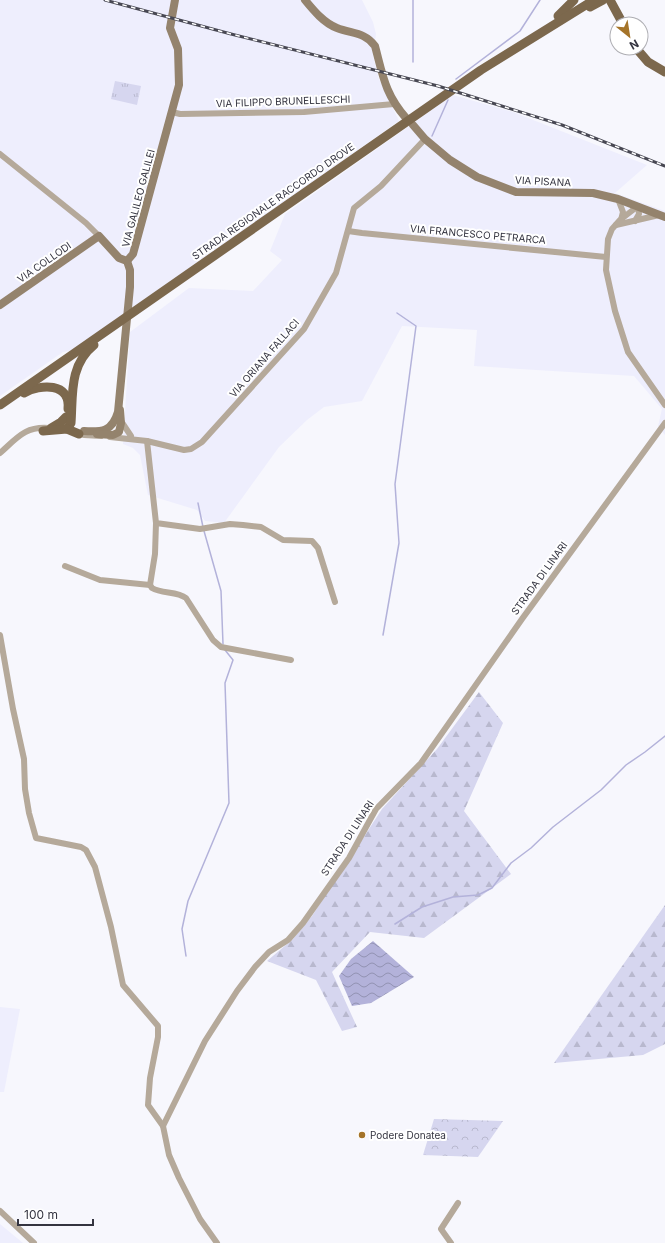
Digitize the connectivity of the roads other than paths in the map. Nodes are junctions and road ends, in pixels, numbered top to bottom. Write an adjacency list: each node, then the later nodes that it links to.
1 (175, 0): 12 (street, VIA GALILEO GALILEI)
2 (305, 0): 11 (street)
3 (574, 0): 8 (main road)
4 (594, 0): 8 (main road)
5 (603, 0): 8 (main road)
6 (610, 0): 7 (main road)
7 (618, 16)
8 (560, 18): 27 (main road, STRADA REGIONALE RACCORDO DROVE)
9 (643, 56): 10 (main road)
10 (665, 72)
11 (394, 104): 12 (street, VIA FILIPPO BRUNELLESCHI); 13 (street)
12 (172, 112): 26 (street, VIA GALILEO GALILEI)
13 (406, 118)
14 (412, 125): 15 (street, VIA PISANA)
15 (425, 139): 17 (street, VIA PISANA); 23 (street, VIA ORIANA FALLACI)
16 (0, 154): 24 (street)
17 (618, 199): 18 (street, VIA PISANA); 20 (street)
18 (638, 206): 19 (street, VIA PISANA); 20 (street); 21 (street)
19 (662, 216): 21 (street)
20 (620, 220): 22 (street)
21 (636, 220): 22 (street)
22 (616, 226): 25 (street)
23 (348, 230): 25 (street, VIA FRANCESCO PETRARCA); 43 (street, VIA ORIANA FALLACI)
24 (99, 236): 26 (street); 28 (street, VIA COLLODI)
25 (606, 256): 32 (street)
26 (127, 261): 35 (street, VIA GALILEO GALILEI)
27 (149, 301): 29 (main road, STRADA REGIONALE RACCORDO DROVE); 34 (main road)
28 (0, 305)
29 (72, 355): 30 (main road); 31 (main road, STRADA REGIONALE RACCORDO DROVE)
30 (0, 400)
31 (0, 405)
32 (665, 405)
33 (0, 410): 34 (main road)
34 (69, 417): 37 (main road); 38 (main road); 40 (main road)
35 (118, 421): 39 (street); 41 (street, VIA GALILEO GALILEI); 42 (street)
36 (665, 423): 51 (street, STRADA DI LINARI)
37 (67, 429): 38 (main road); 40 (main road)
38 (47, 430): 40 (street); 44 (street)
39 (101, 432): 40 (street); 41 (street)
40 (82, 433): 41 (street); 42 (street)
41 (117, 434): 42 (street)
42 (128, 437): 43 (street, VIA ORIANA FALLACI)
43 (150, 442): 45 (street)
44 (0, 453)
45 (156, 523): 47 (street); 48 (street)
46 (65, 566): 47 (street)
47 (150, 585): 50 (street)
48 (335, 602)
49 (0, 634): 51 (street)
50 (291, 660)
51 (163, 1126): 55 (street)
52 (458, 1203): 56 (street)
53 (0, 1211): 54 (street)
54 (34, 1243)
55 (217, 1243)
56 (451, 1243)

